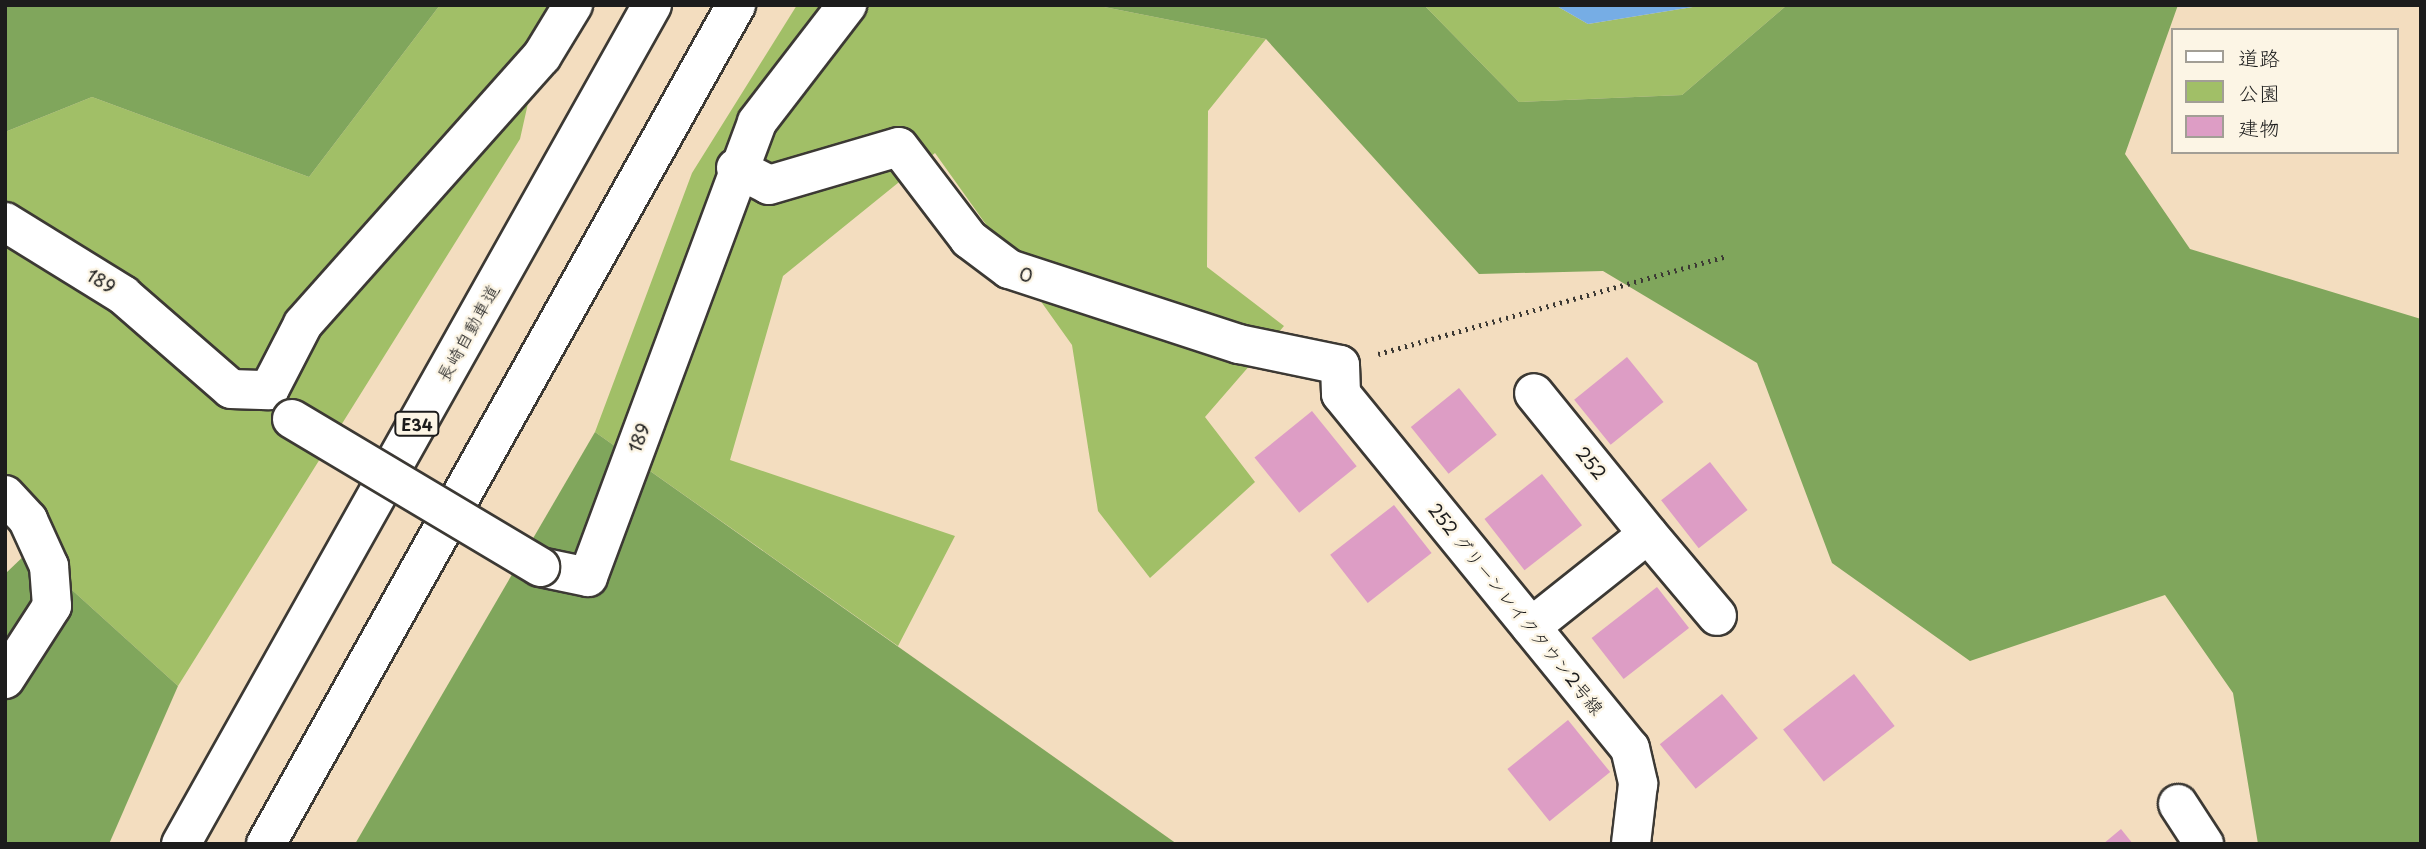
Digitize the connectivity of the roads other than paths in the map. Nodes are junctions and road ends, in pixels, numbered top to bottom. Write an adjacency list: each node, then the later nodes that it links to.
1 (573, 5): 9 (main road)
2 (652, 5): 16 (main road, 長崎自動車道 / E34)
3 (736, 5): 17 (main road)
4 (847, 5): 5 (main road, 189)
5 (736, 168): 7 (main road, 0); 9 (main road, 189, bridge)
6 (5, 222): 9 (main road, 189)
7 (1341, 379): 13 (main road, 252 グリーンレイクタウン2号線)
8 (1534, 393): 11 (main road, 252)
9 (280, 405)
10 (5, 495): 14 (main road)
11 (1648, 534): 12 (main road, 252); 13 (main road)
12 (1717, 616)
13 (1531, 627): 18 (main road, 252 グリーンレイクタウン2号線)
14 (5, 679)
15 (2178, 804): 19 (main road)
16 (181, 844)
17 (266, 844)
18 (1631, 844)
19 (2204, 844)

